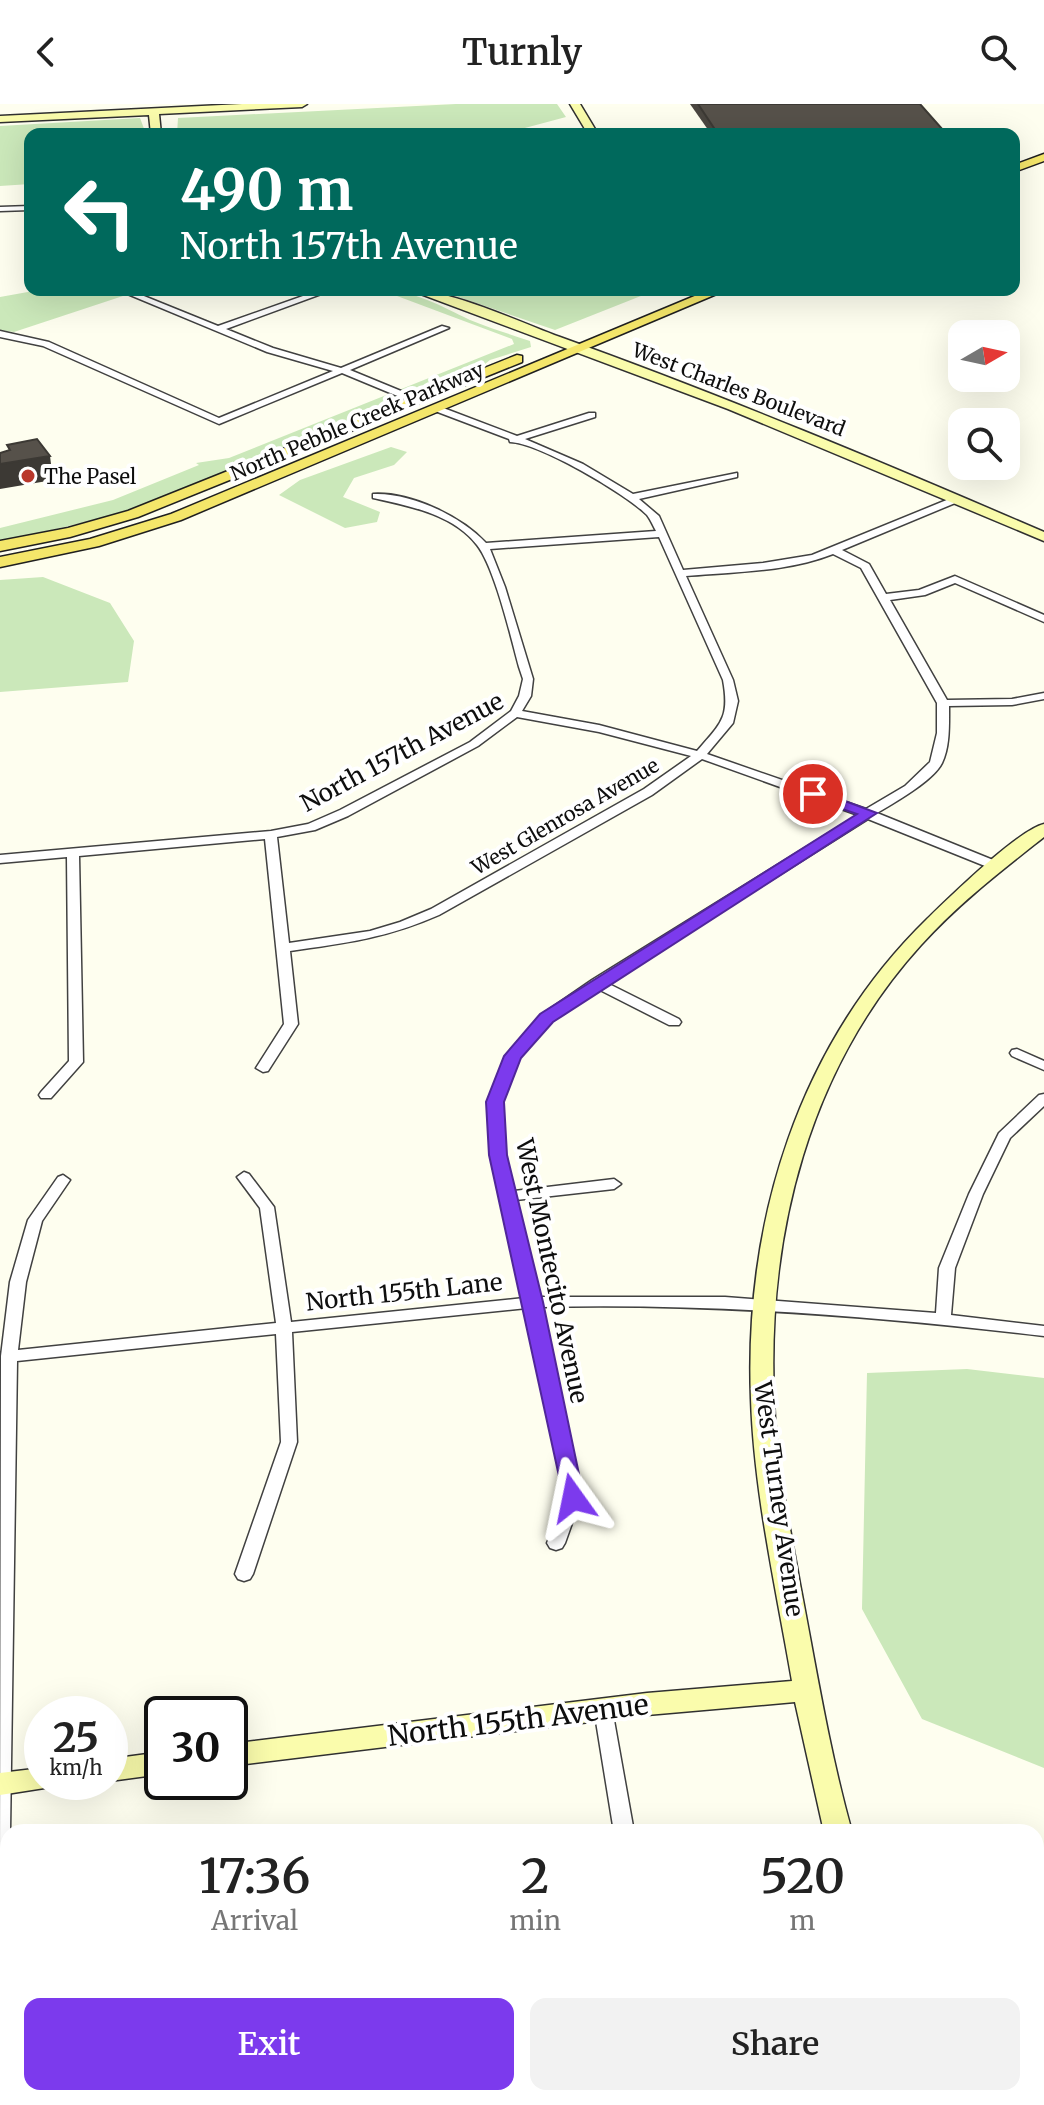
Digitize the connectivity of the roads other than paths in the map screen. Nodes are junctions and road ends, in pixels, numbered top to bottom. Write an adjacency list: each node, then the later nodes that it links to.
1 (302, 104): 3 (street)
2 (575, 104): 6 (street)
3 (154, 111): 4 (street); 5 (street)
4 (0, 119)
5 (155, 128)
6 (589, 128)
7 (1044, 145): 8 (main road)
8 (1020, 155)
9 (1044, 157): 10 (main road)
10 (1020, 167)
11 (24, 208): 12 (street)
12 (0, 209)
13 (137, 296): 19 (street)
14 (311, 296): 19 (street)
15 (432, 296): 21 (street, West Charles Boulevard)
16 (671, 296): 21 (main road, North Pebble Creek Parkway)
17 (706, 296): 22 (main road, North Pebble Creek Parkway)
18 (445, 328): 23 (street)
19 (218, 329): 23 (street)
20 (0, 334): 23 (street)
21 (559, 343): 22 (street, West Charles Boulevard); 24 (main road, North Pebble Creek Parkway)
22 (578, 349): 25 (main road, North Pebble Creek Parkway); 31 (street, West Charles Boulevard)
23 (344, 371): 24 (street)
24 (415, 400): 34 (main road, North Pebble Creek Parkway)
25 (438, 409): 27 (street, West Glenrosa Avenue); 34 (main road, North Pebble Creek Parkway)
26 (592, 415): 27 (street)
27 (513, 440): 30 (street, West Glenrosa Avenue)
28 (734, 475): 30 (street)
29 (376, 496): 36 (street)
30 (633, 497): 32 (street, West Glenrosa Avenue)
31 (957, 499): 33 (street, West Charles Boulevard); 37 (street)
32 (662, 534): 36 (street); 39 (street, West Glenrosa Avenue)
33 (1044, 537)
34 (51, 544): 35 (main road, North Pebble Creek Parkway); 38 (main road, North Pebble Creek Parkway)
35 (0, 546)
36 (484, 546): 44 (street)
37 (836, 551): 39 (street); 40 (street)
38 (0, 562)
39 (681, 573): 45 (street, West Glenrosa Avenue)
40 (883, 598): 41 (street); 43 (street)
41 (1044, 619)
42 (1044, 696): 43 (street)
43 (943, 703): 46 (street, West Montecito Avenue)
44 (515, 713): 45 (street, North 157th Avenue); 48 (street, North 157th Avenue)
45 (699, 756): 46 (street, North 157th Avenue); 52 (street, West Glenrosa Avenue)
46 (869, 813): 51 (street, North 157th Avenue); 53 (street, West Montecito Avenue)
47 (1044, 829): 51 (street, West Turney Avenue)
48 (271, 835): 49 (street, North 157th Avenue); 52 (street)
49 (73, 852): 50 (street, North 157th Avenue); 58 (street)
50 (0, 859)
51 (994, 865): 65 (street, West Turney Avenue)
52 (282, 948): 57 (street)
53 (597, 983): 54 (street); 63 (street, West Montecito Avenue)
54 (674, 1022)
55 (1017, 1053): 56 (street)
56 (1044, 1066)
57 (263, 1068)
58 (46, 1095)
59 (1044, 1098): 66 (street)
60 (244, 1177): 67 (street)
61 (63, 1180): 69 (street)
62 (614, 1184): 63 (street)
63 (508, 1196): 64 (street, West Montecito Avenue)
64 (533, 1302): 65 (street, North 155th Lane); 67 (street, North 155th Lane); 70 (street, West Montecito Avenue)
65 (763, 1305): 66 (street, North 155th Lane); 73 (street, West Turney Avenue)
66 (943, 1318): 68 (street, North 155th Lane)
67 (284, 1328): 69 (street, North 155th Lane); 71 (street)
68 (1044, 1331)
69 (9, 1356): 72 (street)
70 (556, 1543)
71 (244, 1574)
72 (3, 1617): 77 (street)
73 (807, 1690): 74 (street, North 155th Avenue); 80 (street, West Turney Avenue)
74 (603, 1709): 75 (street, North 155th Avenue); 79 (street)
75 (248, 1753)
76 (24, 1781): 77 (street)
77 (1, 1784): 78 (street)
78 (0, 1824)
79 (623, 1824)
80 (836, 1824)

